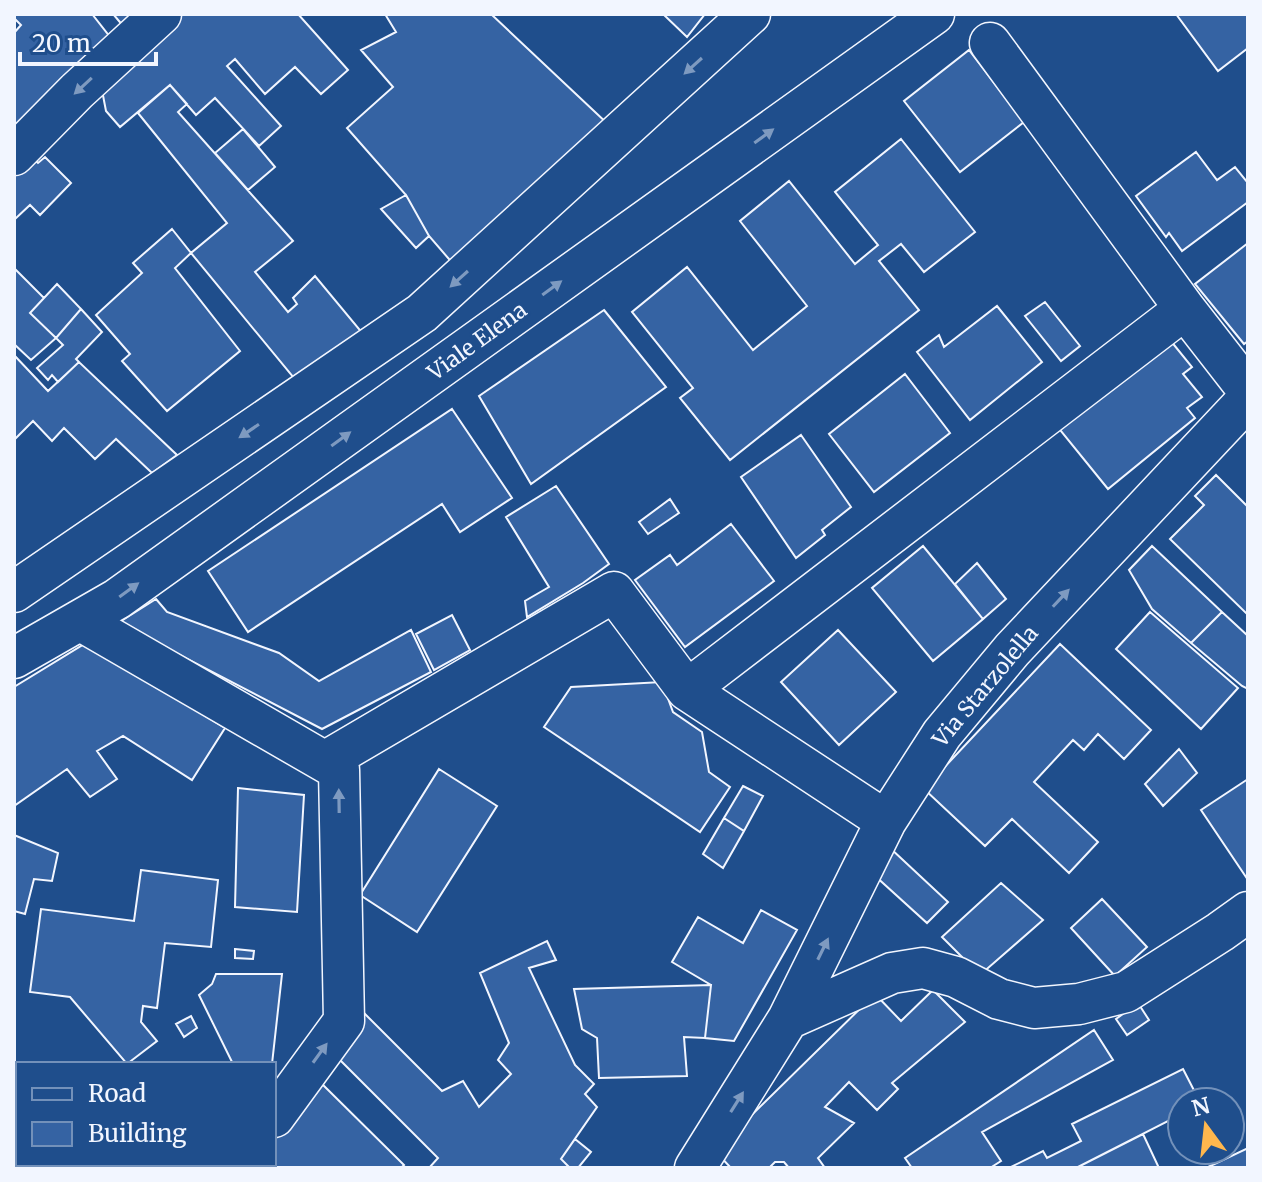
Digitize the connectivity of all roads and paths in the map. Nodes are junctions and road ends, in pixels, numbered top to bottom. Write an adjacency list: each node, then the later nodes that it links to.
1 (161, 14): 5 (street, one-way to 5)
2 (750, 14): 9 (street, one-way to 9)
3 (934, 14): 10 (street, Viale Elena, one-way to 3)
4 (990, 43): 6 (street)
5 (14, 155)
6 (1185, 309): 7 (street); 12 (street)
7 (1248, 390)
8 (1248, 399): 14 (street, Via Starzolella, one-way to 8)
9 (14, 592)
10 (81, 621): 11 (street, Viale Elena); 13 (street)
11 (14, 658)
12 (687, 690): 13 (street); 14 (street)
13 (326, 761): 17 (street, one-way to 13)
14 (886, 821): 16 (street, Via Starzolella, one-way to 14)
15 (1248, 912): 16 (street)
16 (788, 1019): 18 (street, Via Starzolella, one-way to 16)
17 (276, 1114)
18 (695, 1168)

